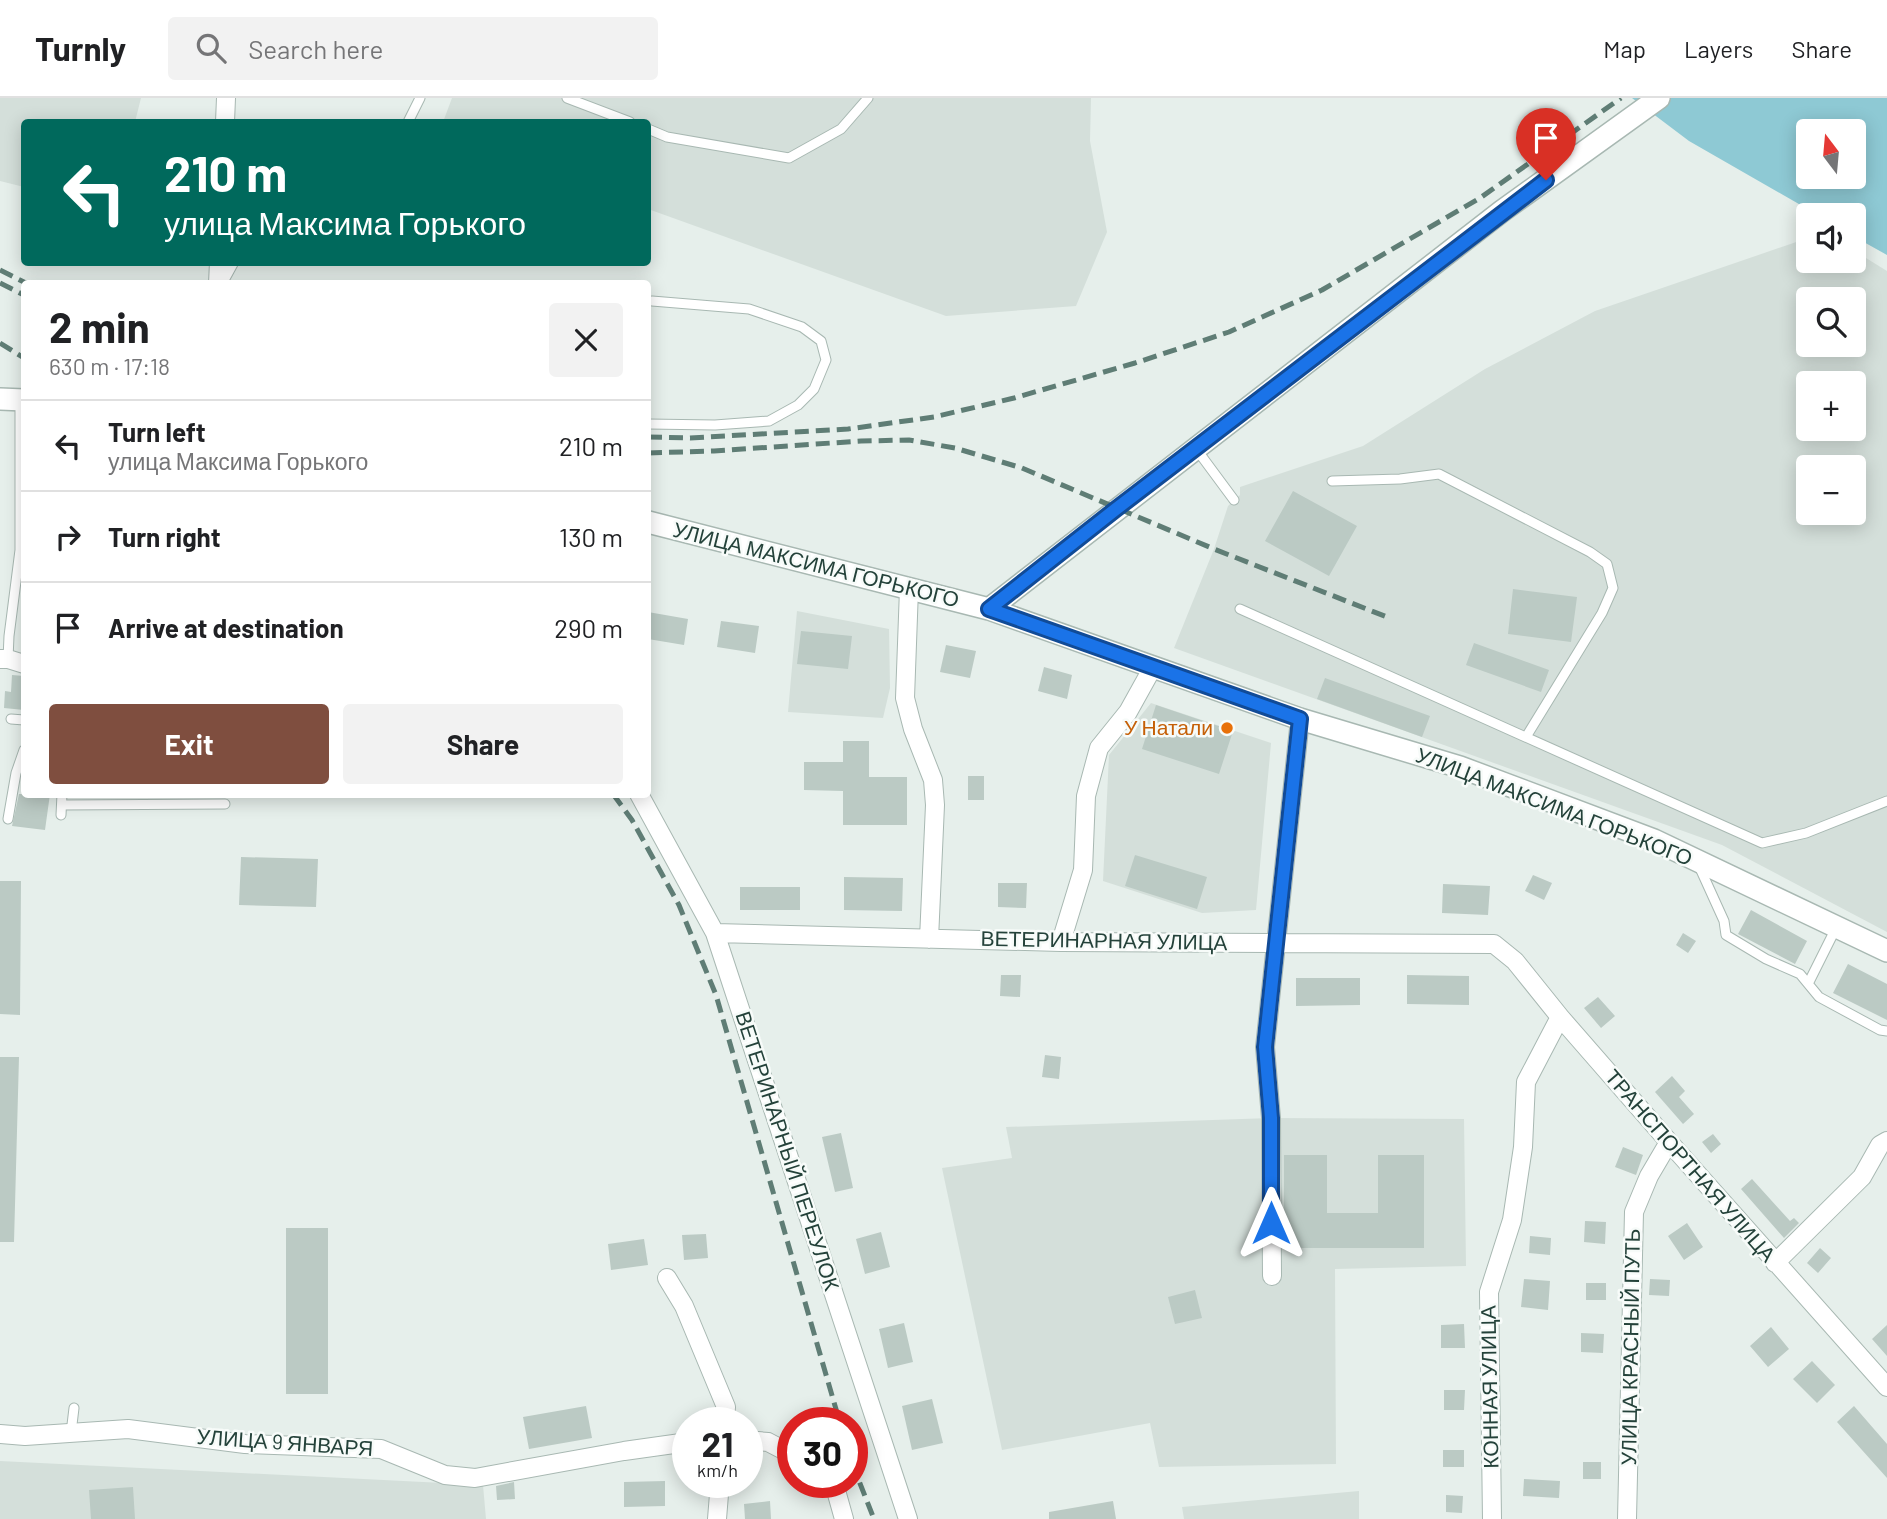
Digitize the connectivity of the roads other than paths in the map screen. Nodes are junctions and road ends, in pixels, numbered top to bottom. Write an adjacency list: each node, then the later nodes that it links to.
1 (226, 98): 6 (street)
2 (420, 98): 7 (lane)
3 (567, 98): 8 (lane)
4 (868, 98): 9 (lane)
5 (1659, 98): 13 (street)
6 (225, 119)
7 (410, 119)
8 (622, 119)
9 (651, 130)
10 (653, 301): 12 (lane)
11 (17, 402): 20 (lane)
12 (651, 424)
13 (1196, 449): 15 (lane); 18 (street)
14 (1332, 481): 25 (lane)
15 (1234, 500)
16 (651, 523): 17 (street, УЛИЦА МАКСИМА ГОРЬКОГО)
17 (909, 589): 18 (street, УЛИЦА МАКСИМА ГОРЬКОГО); 35 (street)
18 (989, 609): 21 (street, УЛИЦА МАКСИМА ГОРЬКОГО)
19 (1240, 609): 25 (lane)
20 (11, 661)
21 (1153, 667): 23 (street, УЛИЦА МАКСИМА ГОРЬКОГО); 36 (street)
22 (10, 719): 24 (lane)
23 (1300, 719): 32 (street, УЛИЦА МАКСИМА ГОРЬКОГО); 37 (street)
24 (21, 720)
25 (1526, 737): 28 (lane)
26 (21, 759): 31 (lane)
27 (641, 798): 34 (street, ВЕТЕРИНАРНЫЙ ПЕРЕУЛОК)
28 (1887, 801)
29 (225, 804): 30 (lane)
30 (62, 805)
31 (8, 819)
32 (1698, 861): 33 (street, УЛИЦА МАКСИМА ГОРЬКОГО); 40 (lane)
33 (1836, 926): 39 (street, УЛИЦА МАКСИМА ГОРЬКОГО); 40 (lane)
34 (715, 933): 35 (street, ВЕТЕРИНАРНАЯ УЛИЦА); 58 (street, ВЕТЕРИНАРНЫЙ ПЕРЕУЛОК)
35 (929, 939): 36 (street, ВЕТЕРИНАРНАЯ УЛИЦА)
36 (1061, 942): 37 (street, ВЕТЕРИНАРНАЯ УЛИЦА)
37 (1276, 943): 38 (street, ВЕТЕРИНАРНАЯ УЛИЦА); 46 (street)
38 (1494, 944): 41 (street, ТРАНСПОРТНАЯ УЛИЦА)
39 (1887, 951)
40 (1809, 982): 42 (lane)
41 (1560, 1017): 44 (street, ТРАНСПОРТНАЯ УЛИЦА); 59 (street, КОННАЯ УЛИЦА)
42 (1887, 1031)
43 (1887, 1141): 45 (street)
44 (1670, 1142): 45 (street, ТРАНСПОРТНАЯ УЛИЦА); 60 (street, УЛИЦА КРАСНЫЙ ПУТЬ)
45 (1775, 1263): 48 (street, ТРАНСПОРТНАЯ УЛИЦА)
46 (1272, 1276)
47 (667, 1278): 49 (street)
48 (1887, 1387)
49 (726, 1407)
50 (74, 1408): 51 (lane)
51 (71, 1433): 52 (street, УЛИЦА 9 ЯНВАРЯ); 53 (street, УЛИЦА 9 ЯНВАРЯ)
52 (0, 1434)
53 (672, 1444)
54 (719, 1498): 56 (street)
55 (838, 1498): 57 (street)
56 (717, 1519)
57 (844, 1519)
58 (908, 1519)
59 (1492, 1519)
60 (1627, 1519)

